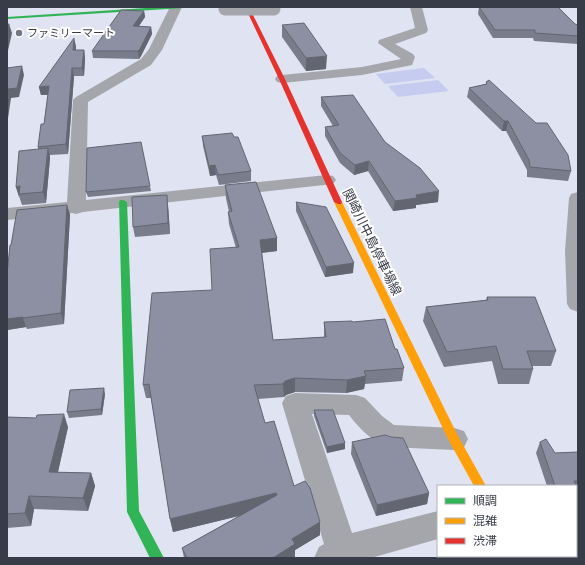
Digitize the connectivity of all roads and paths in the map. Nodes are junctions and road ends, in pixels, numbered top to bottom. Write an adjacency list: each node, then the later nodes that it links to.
1 (83, 7): 8 (main road)
2 (176, 7): 3 (main road); 9 (main road); 14 (street)
3 (184, 7)
4 (247, 7): 10 (main road, 関崎川中島停車場線)
5 (416, 7): 10 (street)
6 (225, 9): 7 (street, bridge)
7 (274, 9)
8 (7, 12)
9 (7, 18)
10 (282, 79): 11 (main road, 関崎川中島停車場線)
11 (328, 180): 13 (street); 17 (main road, 関崎川中島停車場線)
12 (578, 198): 16 (street)
13 (123, 202): 14 (street); 21 (main road)
14 (76, 208): 15 (street)
15 (7, 214)
16 (578, 304)
17 (454, 439): 18 (main road, 関崎川中島停車場線); 20 (street)
18 (479, 485)
19 (437, 526): 20 (street)
20 (336, 554)
21 (157, 558)

